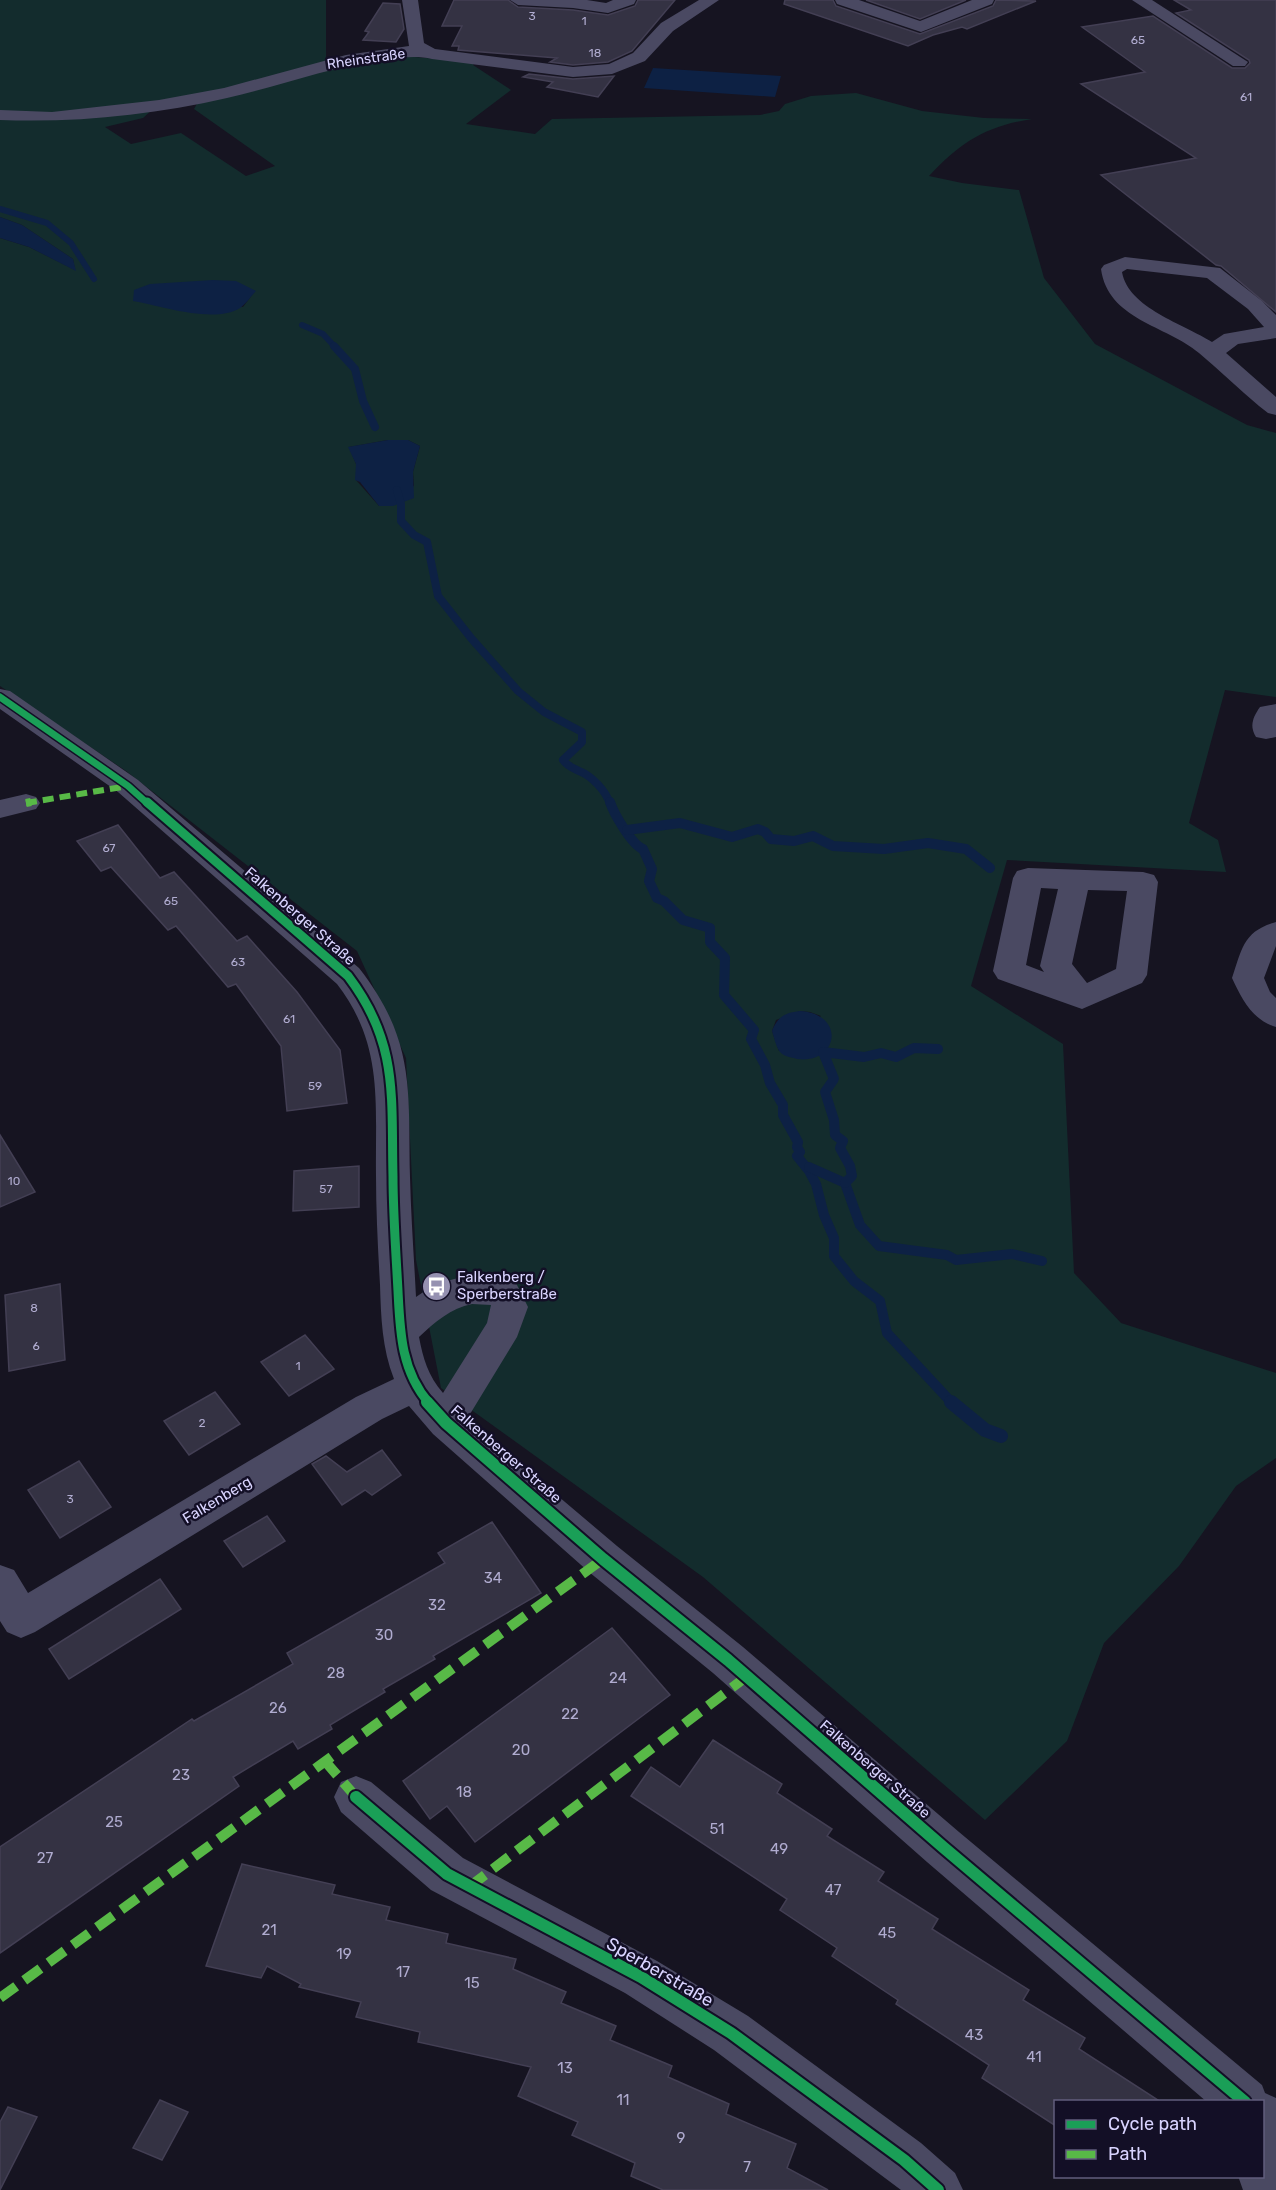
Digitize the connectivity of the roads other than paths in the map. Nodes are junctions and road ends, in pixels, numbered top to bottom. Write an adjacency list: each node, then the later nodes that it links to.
1 (410, 0): 8 (street)
2 (518, 0): 3 (street)
3 (628, 0)
4 (711, 0): 8 (street, Rheinstraße)
5 (843, 0): 6 (street)
6 (986, 0)
7 (1140, 0): 9 (street)
8 (422, 50): 10 (street, Rheinstraße)
9 (1239, 62)
10 (0, 116)
11 (1276, 327): 13 (street)
12 (1276, 332): 13 (street)
13 (1211, 352): 14 (street)
14 (1276, 408)
15 (0, 697): 20 (street, Falkenberger Straße)
16 (1075, 879): 18 (street); 18 (street); 18 (street)
17 (1276, 932): 19 (street)
18 (1082, 998)
19 (1276, 1016)
20 (400, 1332): 21 (street, Falkenberger Straße); 22 (street)
21 (416, 1386): 22 (street, Falkenberger Straße); 24 (street, Falkenberg)
22 (446, 1423): 26 (street, Falkenberger Straße)
23 (0, 1583): 24 (street, Falkenberg)
24 (11, 1625)
25 (356, 1797): 31 (street, Sperberstraße)
26 (1243, 2100)
27 (1264, 2117): 28 (street)
28 (1276, 2128)
29 (1276, 2152): 30 (street)
30 (1264, 2173)
31 (938, 2190)

